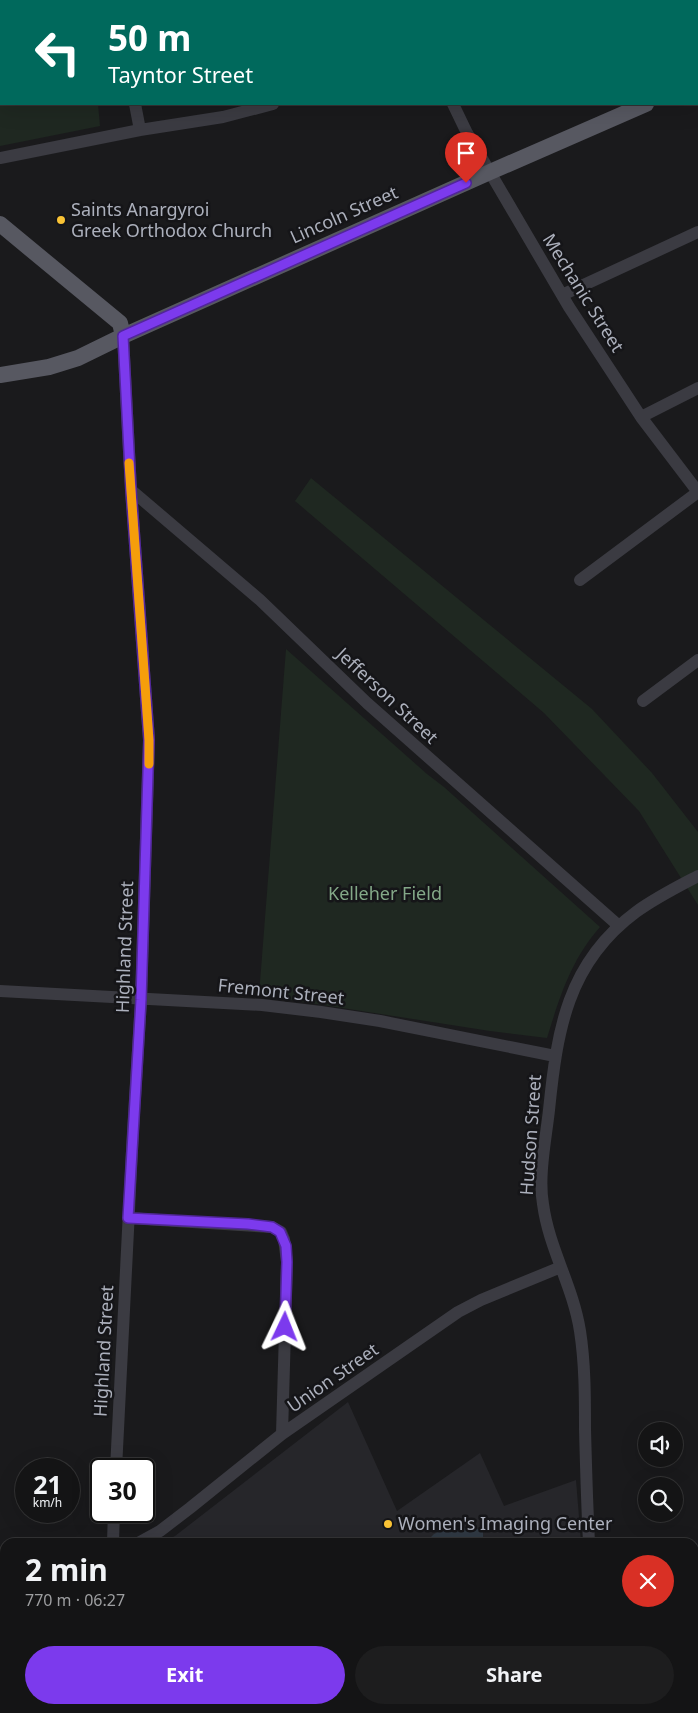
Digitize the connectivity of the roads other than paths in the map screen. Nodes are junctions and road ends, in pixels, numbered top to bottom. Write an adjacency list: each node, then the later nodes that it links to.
1 (135, 105): 5 (street)
2 (269, 105): 5 (street)
3 (453, 105): 7 (street, Mechanic Street)
4 (644, 105): 7 (main road, Lincoln Street)
5 (140, 130): 6 (street)
6 (0, 158)
7 (490, 172): 10 (street, Mechanic Street); 11 (main road, Lincoln Street)
8 (0, 224): 11 (main road)
9 (698, 232): 10 (street)
10 (562, 295): 14 (street, Mechanic Street)
11 (123, 336): 12 (main road, Lincoln Street); 15 (street, Highland Street)
12 (0, 375)
13 (698, 388): 14 (street)
14 (641, 416): 16 (street, Mechanic Street)
15 (131, 490): 21 (street, Jefferson Street); 23 (street, Highland Street)
16 (698, 492): 17 (street)
17 (580, 580)
18 (698, 660): 19 (street)
19 (643, 701)
20 (698, 876): 21 (street, Hudson Street)
21 (619, 926): 24 (street, Hudson Street)
22 (0, 991): 23 (street, Fremont Street)
23 (141, 1000): 24 (street, Fremont Street); 25 (street, Highland Street)
24 (555, 1056): 26 (street, Hudson Street)
25 (128, 1218): 27 (street); 28 (street, Highland Street)
26 (561, 1267): 27 (street, Union Street); 32 (street, Hudson Street)
27 (282, 1434): 31 (street, Union Street)
28 (117, 1458)
29 (114, 1523): 30 (street)
30 (113, 1538)
31 (148, 1538)
32 (589, 1538)

